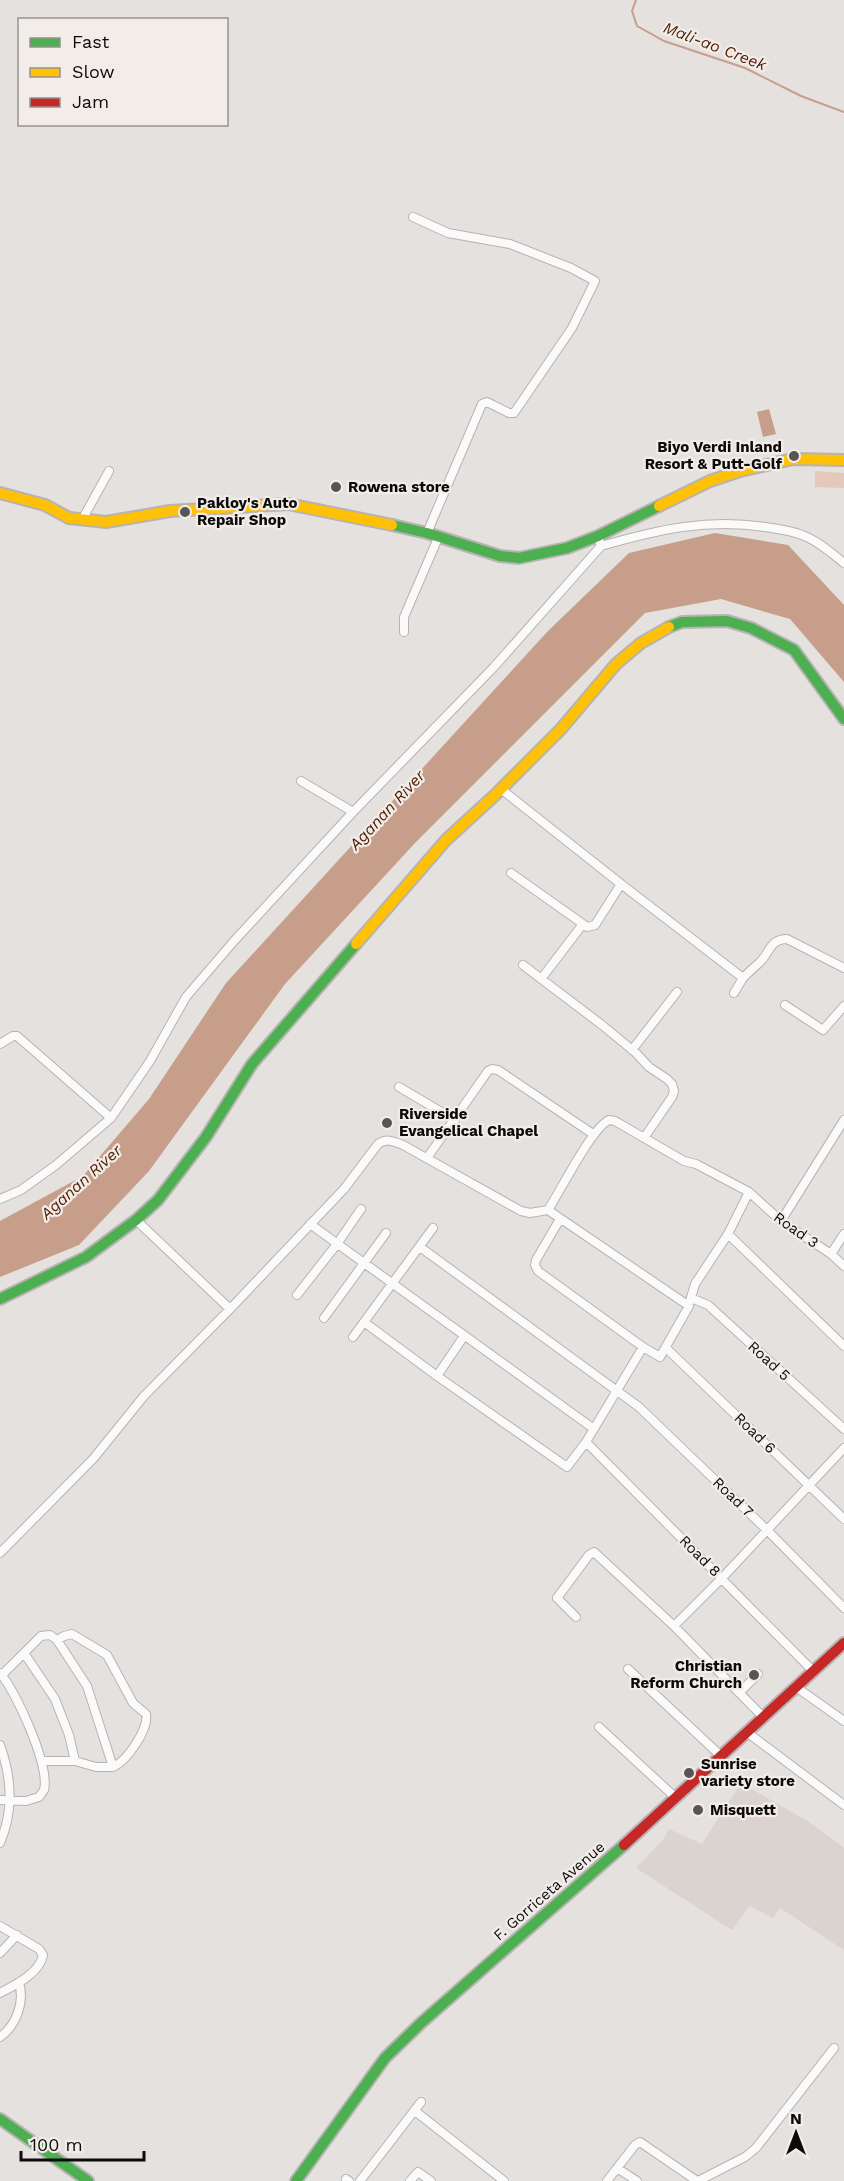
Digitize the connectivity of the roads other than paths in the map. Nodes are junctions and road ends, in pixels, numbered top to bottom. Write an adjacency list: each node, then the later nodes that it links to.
1 (413, 217): 6 (street)
2 (844, 460): 8 (street)
3 (109, 471): 5 (street)
4 (0, 493): 5 (street)
5 (82, 520): 6 (street)
6 (427, 533): 7 (street)
7 (438, 538): 8 (street); 10 (street)
8 (600, 541): 9 (street); 14 (street)
9 (844, 563)
10 (404, 632)
11 (844, 719): 13 (street)
12 (301, 782): 14 (street)
13 (501, 789): 16 (street); 40 (street)
14 (353, 812): 29 (street)
15 (511, 873): 17 (street)
16 (621, 884): 17 (street); 20 (street)
17 (583, 924): 21 (street)
18 (523, 965): 21 (street)
19 (844, 968): 20 (street)
20 (743, 978): 23 (street)
21 (541, 979): 27 (street)
22 (676, 992): 27 (street)
23 (734, 993)
24 (785, 1005): 25 (street)
25 (844, 1006)
26 (0, 1044): 29 (street)
27 (632, 1050): 33 (street)
28 (399, 1087): 30 (street)
29 (111, 1118): 36 (street)
30 (455, 1120): 32 (street); 34 (street)
31 (844, 1120): 41 (street)
32 (593, 1134): 33 (street, Road 3); 38 (street)
33 (644, 1138): 35 (street, Road 3)
34 (427, 1158): 38 (street); 42 (street)
35 (749, 1192): 41 (street, Road 3); 45 (street)
36 (0, 1199)
37 (361, 1209): 47 (street)
38 (548, 1210): 39 (street, Road 5)
39 (560, 1219): 55 (street, Road 5); 61 (street)
40 (136, 1220): 54 (street); 56 (street)
41 (781, 1221): 49 (street, Road 3)
42 (310, 1224): 47 (street); 56 (street)
43 (433, 1228): 48 (street)
44 (386, 1233): 50 (street)
45 (728, 1234): 55 (street); 62 (street)
46 (844, 1234): 49 (street)
47 (337, 1244): 50 (street); 53 (street)
48 (420, 1247): 52 (street); 65 (street, Road 7)
49 (831, 1254): 51 (street, Road 3)
50 (365, 1264): 52 (street); 57 (street)
51 (844, 1266)
52 (392, 1284): 58 (street); 59 (street)
53 (297, 1295)
54 (0, 1299)
55 (690, 1302): 63 (street); 67 (street, Road 5)
56 (230, 1309): 73 (street)
57 (324, 1318)
58 (364, 1322): 60 (street); 64 (street)
59 (464, 1336): 64 (street); 66 (street)
60 (352, 1337)
61 (643, 1347): 63 (street); 65 (street)
62 (844, 1347)
63 (666, 1348): 70 (street, Road 6)
64 (436, 1376): 68 (street)
65 (617, 1392): 66 (street); 72 (street, Road 7)
66 (594, 1429): 68 (street)
67 (844, 1429)
68 (586, 1442): 74 (street, Road 8)
69 (844, 1448): 70 (street)
70 (809, 1486): 71 (street, Road 6); 72 (street)
71 (844, 1519)
72 (767, 1530): 74 (street); 75 (street, Road 7)
73 (0, 1553)
74 (722, 1578): 77 (street); 82 (street, Road 8)
75 (844, 1608)
76 (576, 1617): 77 (street)
77 (674, 1626): 86 (street)
78 (57, 1640): 80 (street); 95 (street); 95 (street)
79 (844, 1644): 82 (street, F. Gorriceta Avenue)
80 (24, 1653): 83 (street); 94 (street)
81 (628, 1669): 92 (street)
82 (813, 1671): 85 (street, F. Gorriceta Avenue)
83 (1, 1674): 93 (street)
84 (758, 1674): 86 (street)
85 (796, 1687): 87 (street, F. Gorriceta Avenue); 88 (street)
86 (739, 1693): 87 (street)
87 (763, 1717): 90 (street, F. Gorriceta Avenue)
88 (844, 1721)
89 (599, 1727): 96 (street)
90 (748, 1733): 92 (street, F. Gorriceta Avenue); 99 (street)
91 (0, 1745): 98 (street)
92 (722, 1757): 96 (street, F. Gorriceta Avenue)
93 (42, 1761): 94 (street); 98 (street)
94 (75, 1761): 95 (street)
95 (113, 1767)
96 (676, 1798): 114 (street, F. Gorriceta Avenue)
97 (0, 1800): 98 (street)
98 (11, 1800): 100 (street)
99 (844, 1805)
100 (0, 1843)
101 (0, 1926): 102 (street)
102 (17, 1935): 103 (street); 104 (street)
103 (0, 1953)
104 (18, 1983): 105 (street); 106 (street)
105 (0, 1993)
106 (0, 2037)
107 (834, 2048): 120 (street)
108 (421, 2102): 109 (street)
109 (415, 2111): 112 (street); 115 (street)
110 (0, 2119): 113 (street)
111 (617, 2168): 118 (street); 119 (street); 120 (street)
112 (502, 2180)
113 (88, 2181)
114 (296, 2181)
115 (360, 2181)
116 (411, 2181): 117 (street)
117 (431, 2181)
118 (608, 2181)
119 (637, 2181)
120 (697, 2181)

